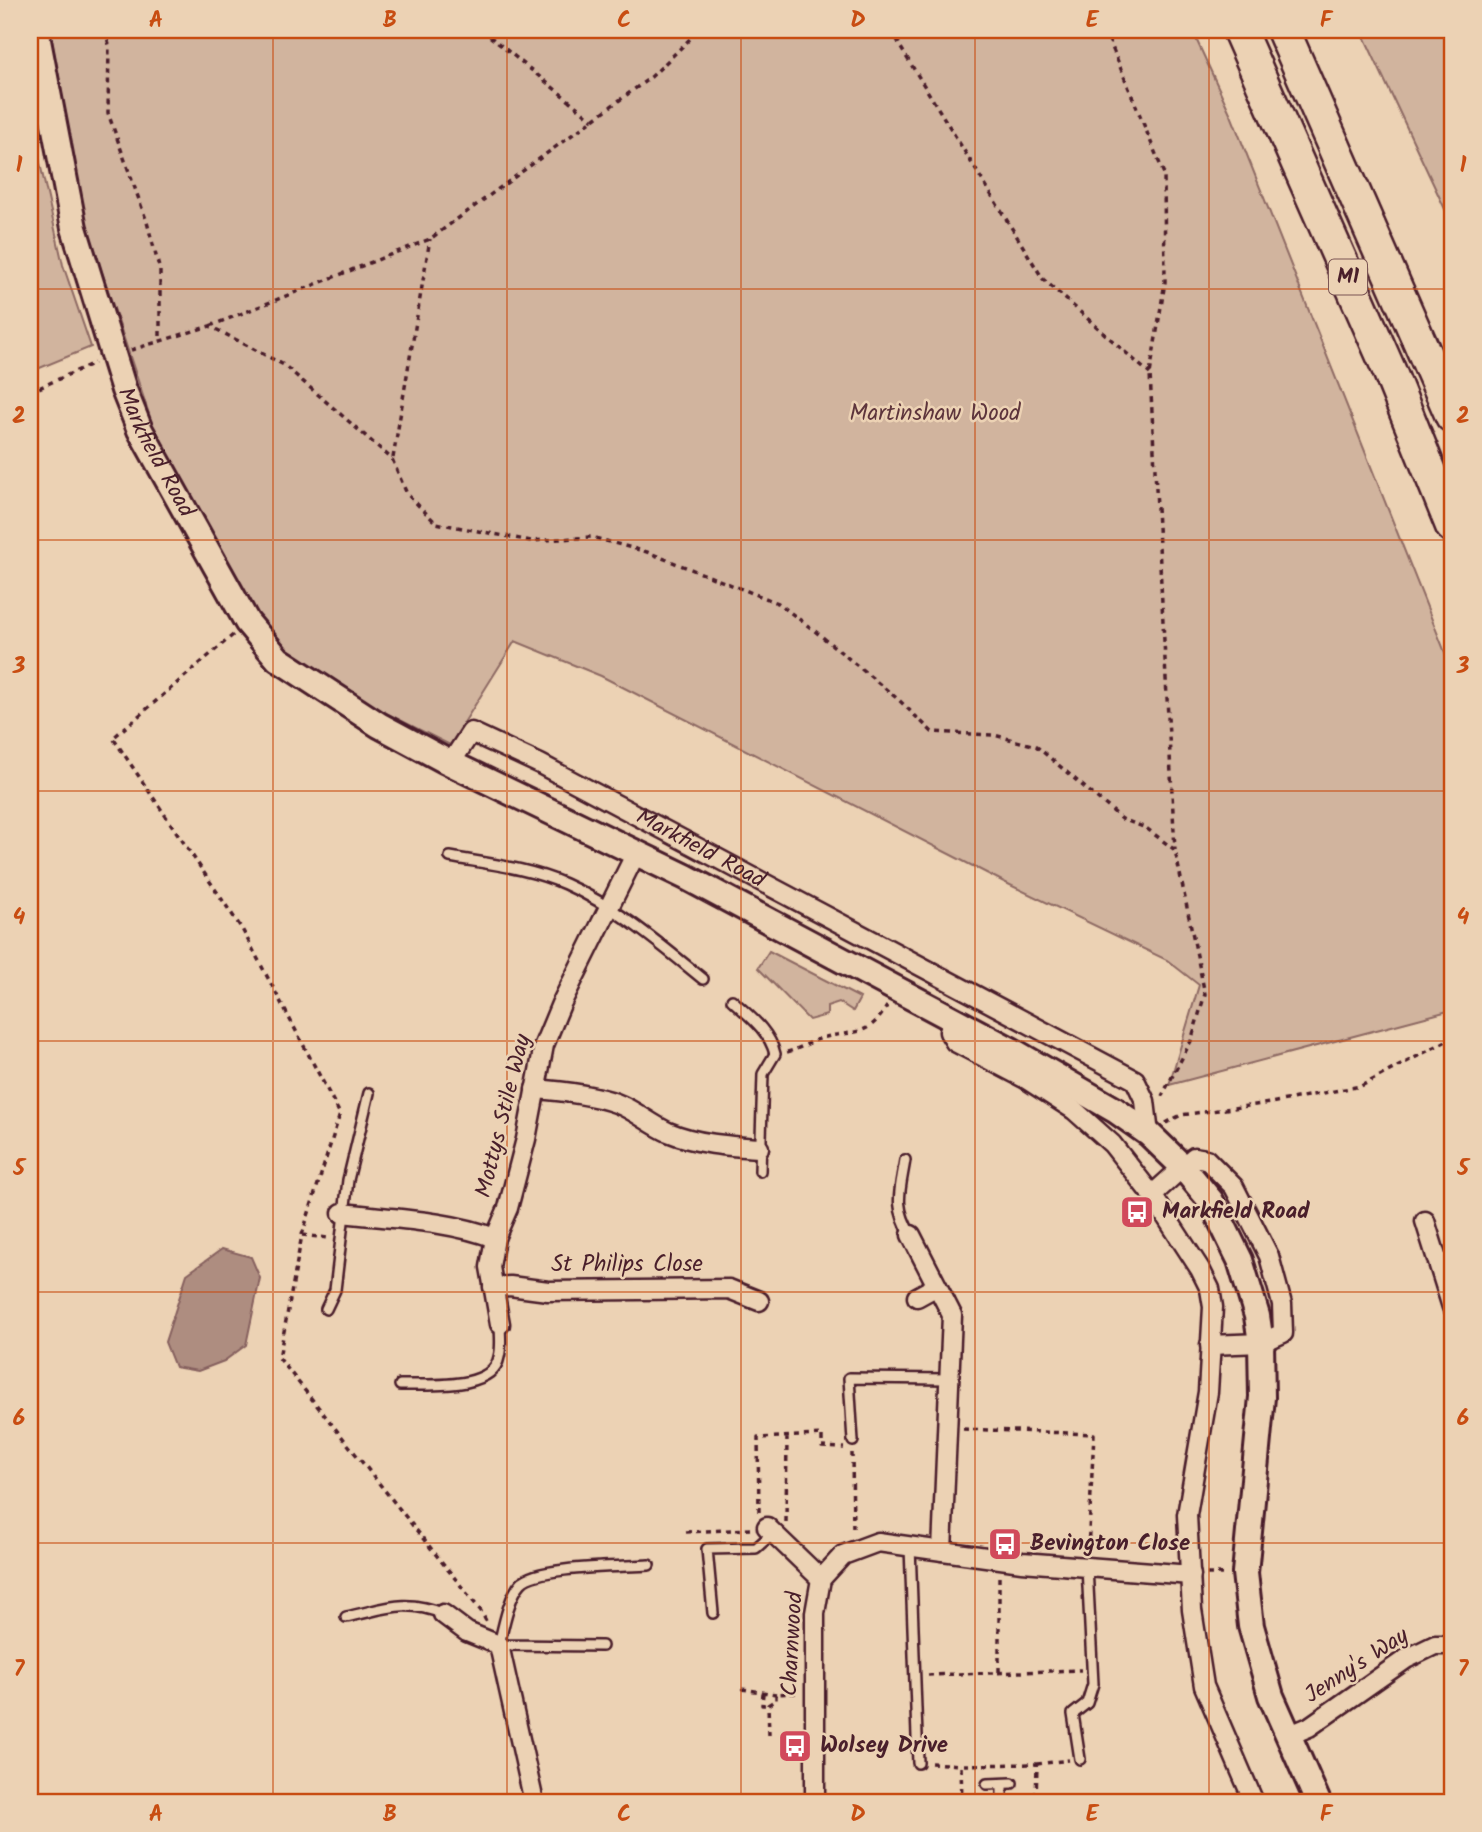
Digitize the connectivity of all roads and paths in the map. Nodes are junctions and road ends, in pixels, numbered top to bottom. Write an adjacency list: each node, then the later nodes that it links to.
1 (36, 30): 13 (street, Markfield Road)
2 (105, 30): 12 (path)
3 (482, 30): 9 (path)
4 (699, 30): 9 (path)
5 (893, 30): 14 (path)
6 (1105, 30): 14 (path)
7 (1239, 30): 18 (highway, M1)
8 (1283, 30): 16 (highway, M1)
9 (593, 120): 10 (path)
10 (430, 239): 11 (path); 17 (path)
11 (210, 326): 12 (path); 17 (path)
12 (160, 341): 13 (path)
13 (113, 355): 15 (path); 19 (street, Markfield Road)
14 (1150, 374): 21 (path)
15 (30, 391)
16 (1452, 416)
17 (392, 459): 21 (path)
18 (1452, 526)
19 (247, 622): 20 (street, Markfield Road); 41 (path)
20 (450, 764): 22 (street, Markfield Road); 33 (street, Markfield Road)
21 (1175, 850): 33 (path)
22 (636, 853): 24 (street, Mottys Stile Way); 26 (street, Markfield Road)
23 (450, 857): 24 (lane)
24 (609, 909): 25 (lane); 31 (street, Mottys Stile Way)
25 (703, 979)
26 (894, 989): 28 (street, Markfield Road); 30 (path)
27 (732, 1000): 30 (lane)
28 (953, 1020): 33 (street, Markfield Road); 38 (street)
29 (1452, 1038): 33 (path)
30 (775, 1054): 34 (lane)
31 (535, 1089): 34 (street); 43 (street, Mottys Stile Way)
32 (369, 1093): 39 (lane)
33 (1149, 1134): 36 (street, Markfield Road)
34 (759, 1148): 37 (lane)
35 (905, 1160): 42 (lane)
36 (1182, 1166): 38 (street); 53 (street, Markfield Road)
37 (760, 1171)
38 (1152, 1195): 54 (street)
39 (342, 1213): 43 (street); 44 (lane)
40 (1425, 1221): 45 (street)
41 (302, 1235): 44 (path); 74 (path)
42 (911, 1235): 46 (street)
43 (495, 1238): 47 (street, Mottys Stile Way)
44 (340, 1239): 51 (lane)
45 (1445, 1256): 50 (street)
46 (937, 1286): 48 (street); 55 (street)
47 (494, 1287): 49 (street, St Philips Close); 52 (street, Mottys Stile Way)
48 (917, 1297)
49 (759, 1301)
50 (1452, 1307)
51 (326, 1309)
52 (500, 1324): 56 (lane)
53 (1261, 1343): 54 (street); 68 (street, Markfield Road)
54 (1210, 1345): 69 (street)
55 (949, 1379): 57 (street); 59 (lane)
56 (400, 1385)
57 (947, 1428): 63 (street); 67 (path)
58 (788, 1437): 60 (path); 60 (path); 64 (path)
59 (853, 1441)
60 (769, 1530): 61 (path); 70 (street); 71 (lane)
61 (686, 1532)
62 (910, 1547): 63 (street, Charnwood); 64 (street, Charnwood); 79 (lane)
63 (943, 1551): 65 (street, Charnwood)
64 (853, 1552): 70 (street, Charnwood)
65 (999, 1559): 67 (street, Charnwood); 78 (path)
66 (649, 1565): 74 (lane)
67 (1087, 1567): 69 (street, Charnwood); 77 (lane)
68 (1245, 1573): 69 (path); 86 (street, Markfield Road)
69 (1191, 1575): 95 (street)
70 (821, 1579): 82 (street, Charnwood)
71 (713, 1613)
72 (443, 1614): 73 (lane); 74 (street)
73 (346, 1617)
74 (499, 1645): 76 (lane); 92 (street)
75 (1452, 1645): 86 (street, Jenny's Way)
76 (602, 1646)
77 (1093, 1670): 78 (path); 87 (lane)
78 (999, 1673): 79 (path)
79 (915, 1675): 88 (lane)
80 (742, 1689): 81 (path)
81 (763, 1692): 83 (path); 84 (path)
82 (815, 1692): 83 (path); 93 (street, Charnwood)
83 (776, 1694): 84 (path)
84 (768, 1705): 85 (path)
85 (769, 1735)
86 (1290, 1735): 96 (street, Markfield Road)
87 (1080, 1759): 89 (path)
88 (918, 1763): 90 (path)
89 (1037, 1764)
90 (961, 1765)
91 (987, 1784): 94 (lane)
92 (534, 1802)
93 (815, 1802)
94 (1002, 1802)
95 (1254, 1802)
96 (1318, 1802)

